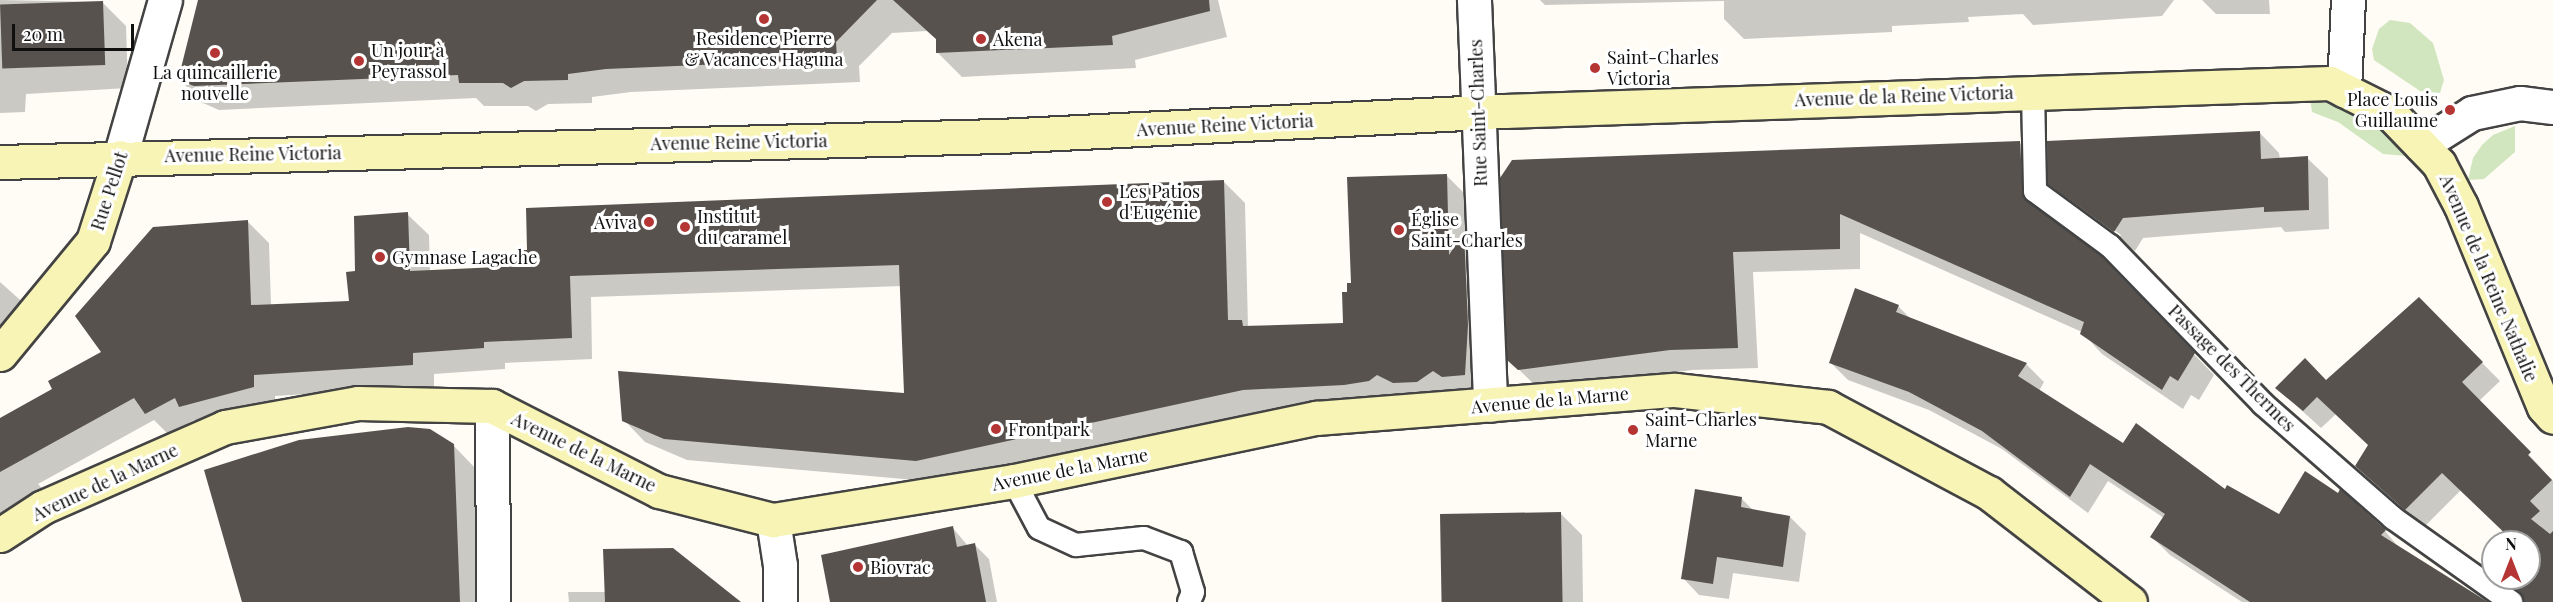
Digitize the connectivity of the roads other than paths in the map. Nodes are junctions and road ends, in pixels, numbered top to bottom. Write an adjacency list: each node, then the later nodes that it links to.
1 (165, 0): 9 (street, Rue Pellot)
2 (1474, 0): 7 (street, Rue Saint-Charles)
3 (2348, 0): 4 (street)
4 (2337, 86): 5 (main road, Avenue de la Reine Victoria); 8 (main road, Avenue de la Reine Nathalie)
5 (2033, 92): 7 (main road, Avenue de la Reine Victoria); 22 (lane, Passage des Thermes)
6 (2553, 107): 8 (street)
7 (1478, 113): 9 (main road, Avenue Reine Victoria); 12 (street, Rue Saint-Charles)
8 (2421, 145): 14 (main road, Avenue de la Reine Nathalie)
9 (120, 157): 10 (main road, Avenue Reine Victoria); 11 (main road, Rue Pellot)
10 (0, 162)
11 (0, 354)
12 (1490, 405): 15 (main road, Avenue de la Marne); 21 (main road, Avenue de la Marne)
13 (492, 406): 16 (main road, Avenue de la Marne); 17 (main road, Avenue de la Marne); 18 (street)
14 (2553, 417)
15 (1014, 481): 16 (main road, Avenue de la Marne); 20 (lane)
16 (773, 520): 19 (street)
17 (0, 535)
18 (493, 602)
19 (780, 602)
20 (1189, 602)
21 (2130, 602)
22 (2511, 602)

